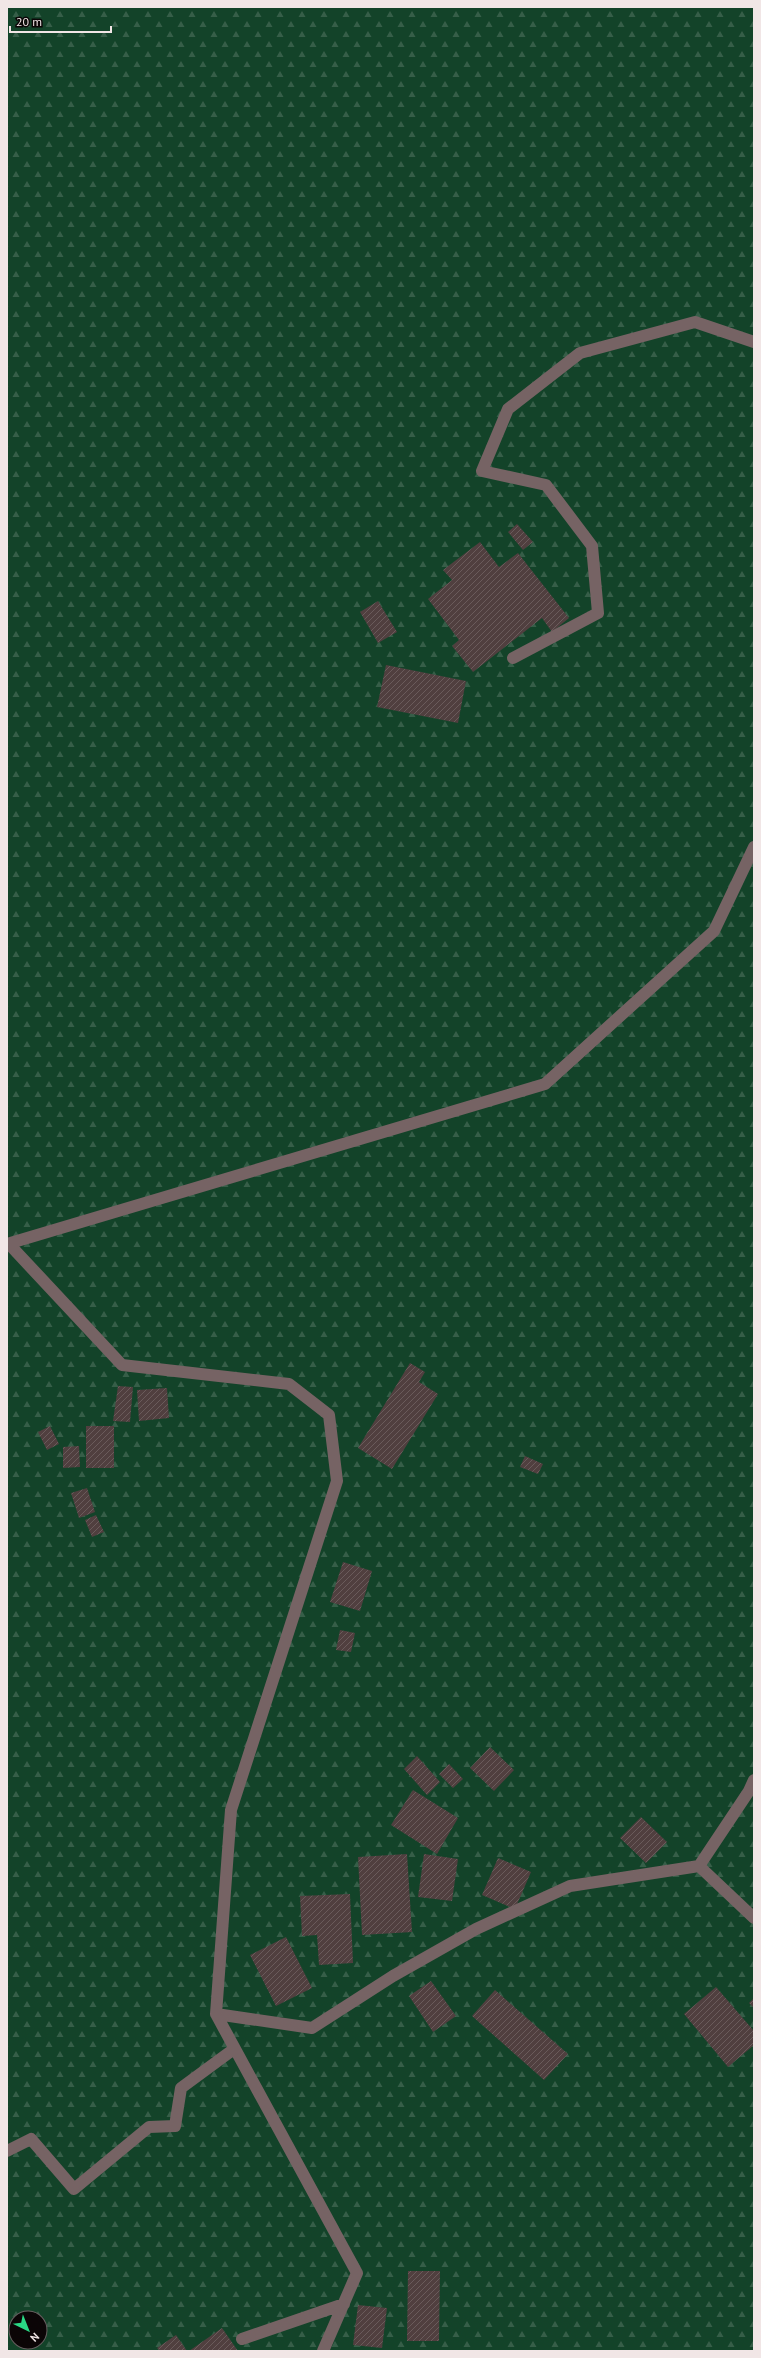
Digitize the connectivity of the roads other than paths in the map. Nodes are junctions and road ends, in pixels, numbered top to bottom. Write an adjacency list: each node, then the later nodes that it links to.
1 (754, 342): 2 (street)
2 (513, 658)
3 (754, 848): 4 (street)
4 (8, 1244): 8 (street)
5 (754, 1780): 6 (street)
6 (699, 1866): 7 (street); 8 (street)
7 (754, 1918)
8 (216, 2014): 9 (street)
9 (234, 2049): 10 (street); 11 (street)
10 (7, 2151)
11 (344, 2304): 12 (street); 13 (street)
12 (242, 2340)
13 (323, 2351)

